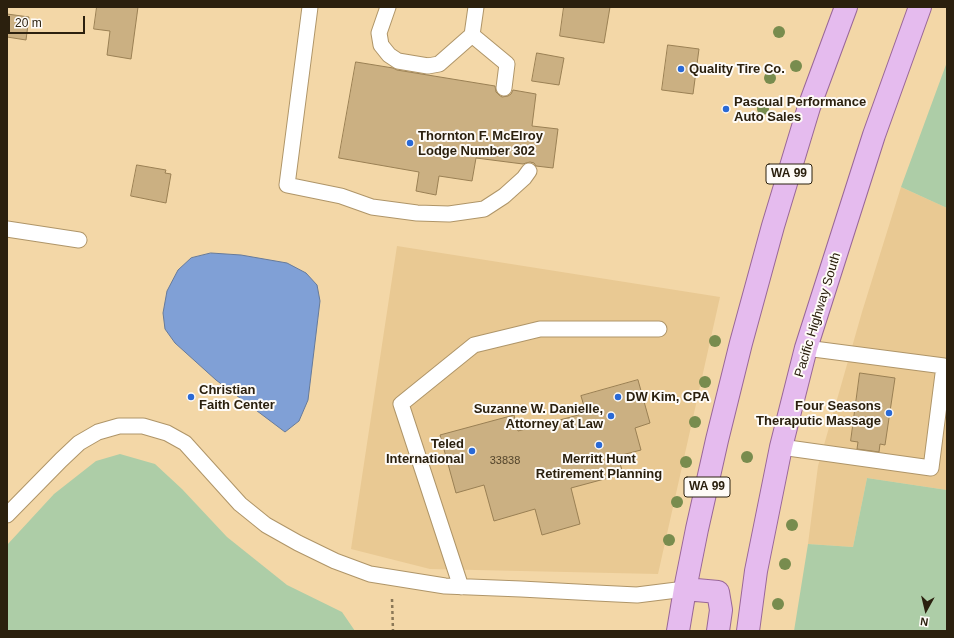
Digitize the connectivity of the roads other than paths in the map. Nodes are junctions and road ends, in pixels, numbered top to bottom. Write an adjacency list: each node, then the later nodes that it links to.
1 (310, 7): 8 (lane)
2 (388, 7): 6 (lane)
3 (476, 7): 6 (lane)
4 (846, 7): 16 (main road, WA 99)
5 (920, 7): 12 (main road, Pacific Highway South)
6 (472, 35): 7 (lane)
7 (504, 88)
8 (529, 171)
9 (7, 230): 10 (lane)
10 (79, 240)
11 (659, 329): 15 (lane)
12 (806, 348): 13 (main road, Pacific Highway South); 13 (lane)
13 (781, 447): 19 (main road, Pacific Highway South)
14 (7, 515): 15 (lane)
15 (461, 587): 16 (lane)
16 (685, 588): 17 (main road, WA 99); 18 (main road)
17 (678, 631)
18 (718, 631)
19 (748, 631)

